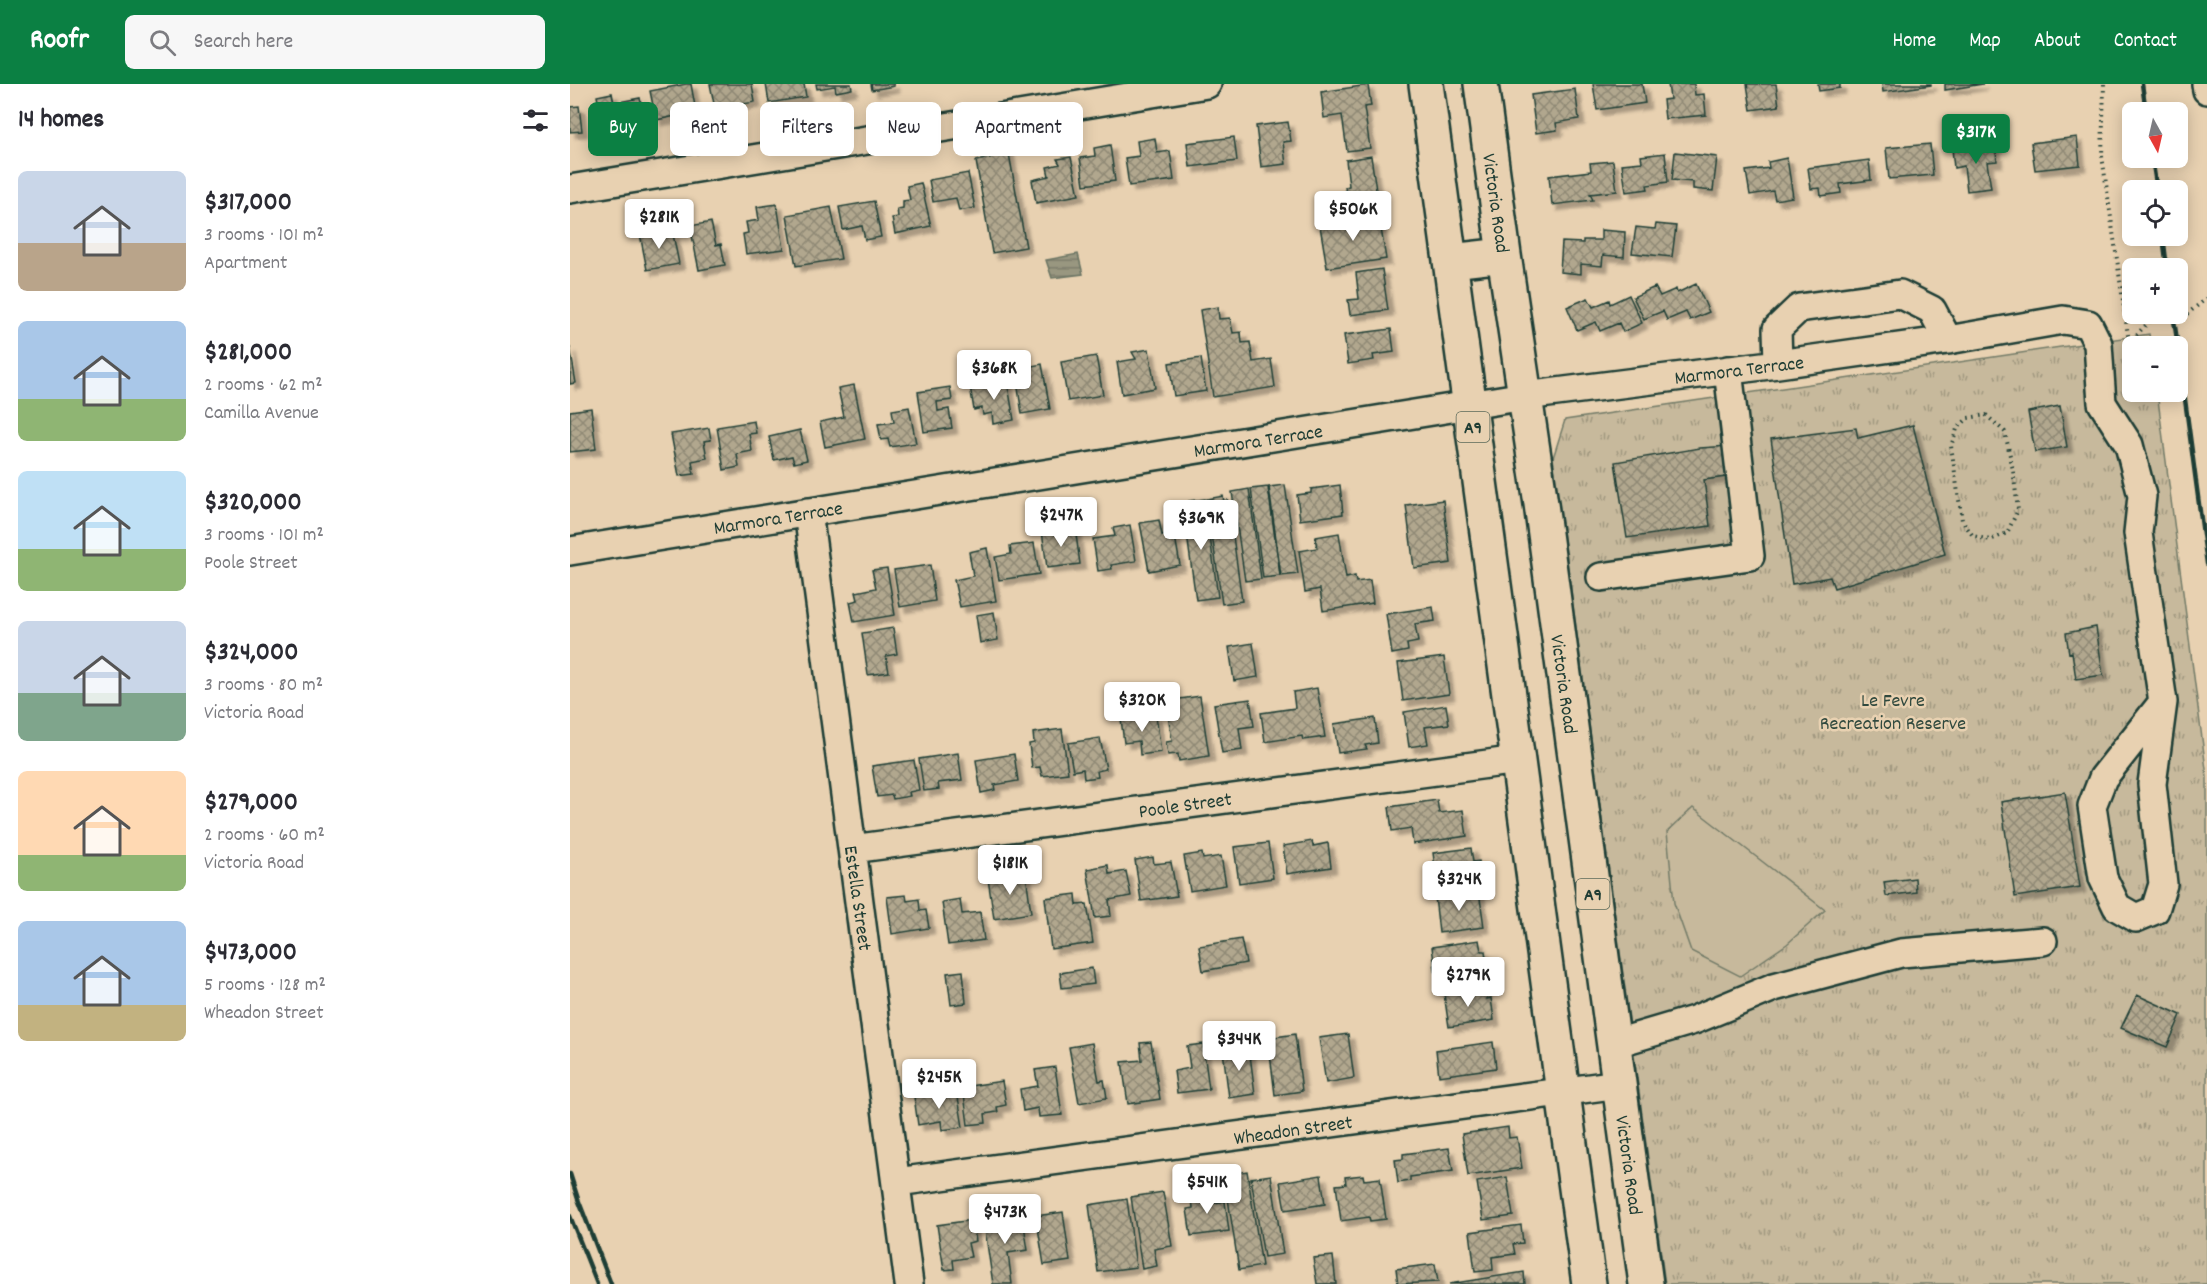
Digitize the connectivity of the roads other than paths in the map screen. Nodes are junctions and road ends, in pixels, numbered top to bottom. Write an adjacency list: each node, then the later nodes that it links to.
1 (1207, 84): 6 (street)
2 (1426, 84): 8 (highway, A9)
3 (1481, 84): 7 (highway, Victoria Road / A9)
4 (2206, 84): 5 (street)
5 (2207, 90)
6 (570, 189)
7 (1504, 255): 8 (highway); 12 (highway, Victoria Road / A9)
8 (1451, 261): 13 (highway, A9)
9 (1948, 340): 10 (street, Marmora Terrace); 10 (street); 17 (street, Marmora Terrace)
10 (1778, 364): 11 (street, Marmora Terrace)
11 (1728, 370): 12 (street, Marmora Terrace); 16 (street)
12 (1525, 396): 13 (street, Marmora Terrace); 21 (highway, Victoria Road / A9)
13 (1470, 406): 14 (street, Marmora Terrace); 18 (highway, A9)
14 (808, 512): 15 (street, Marmora Terrace); 19 (street, Estella Street)
15 (570, 551)
16 (1601, 577)
17 (2163, 702): 17 (street)
18 (1518, 760): 19 (street, Poole Street); 23 (highway, A9)
19 (852, 849): 24 (street, Estella Street)
20 (2043, 941): 21 (street)
21 (1613, 1044): 22 (highway, Victoria Road / A9)
22 (1618, 1084): 23 (street, Wheadon Street); 27 (highway, Victoria Road / A9)
23 (1564, 1092): 24 (street, Wheadon Street); 26 (highway, A9)
24 (897, 1182): 25 (street, Estella Street)
25 (909, 1284)
26 (1589, 1284)
27 (1646, 1284)

